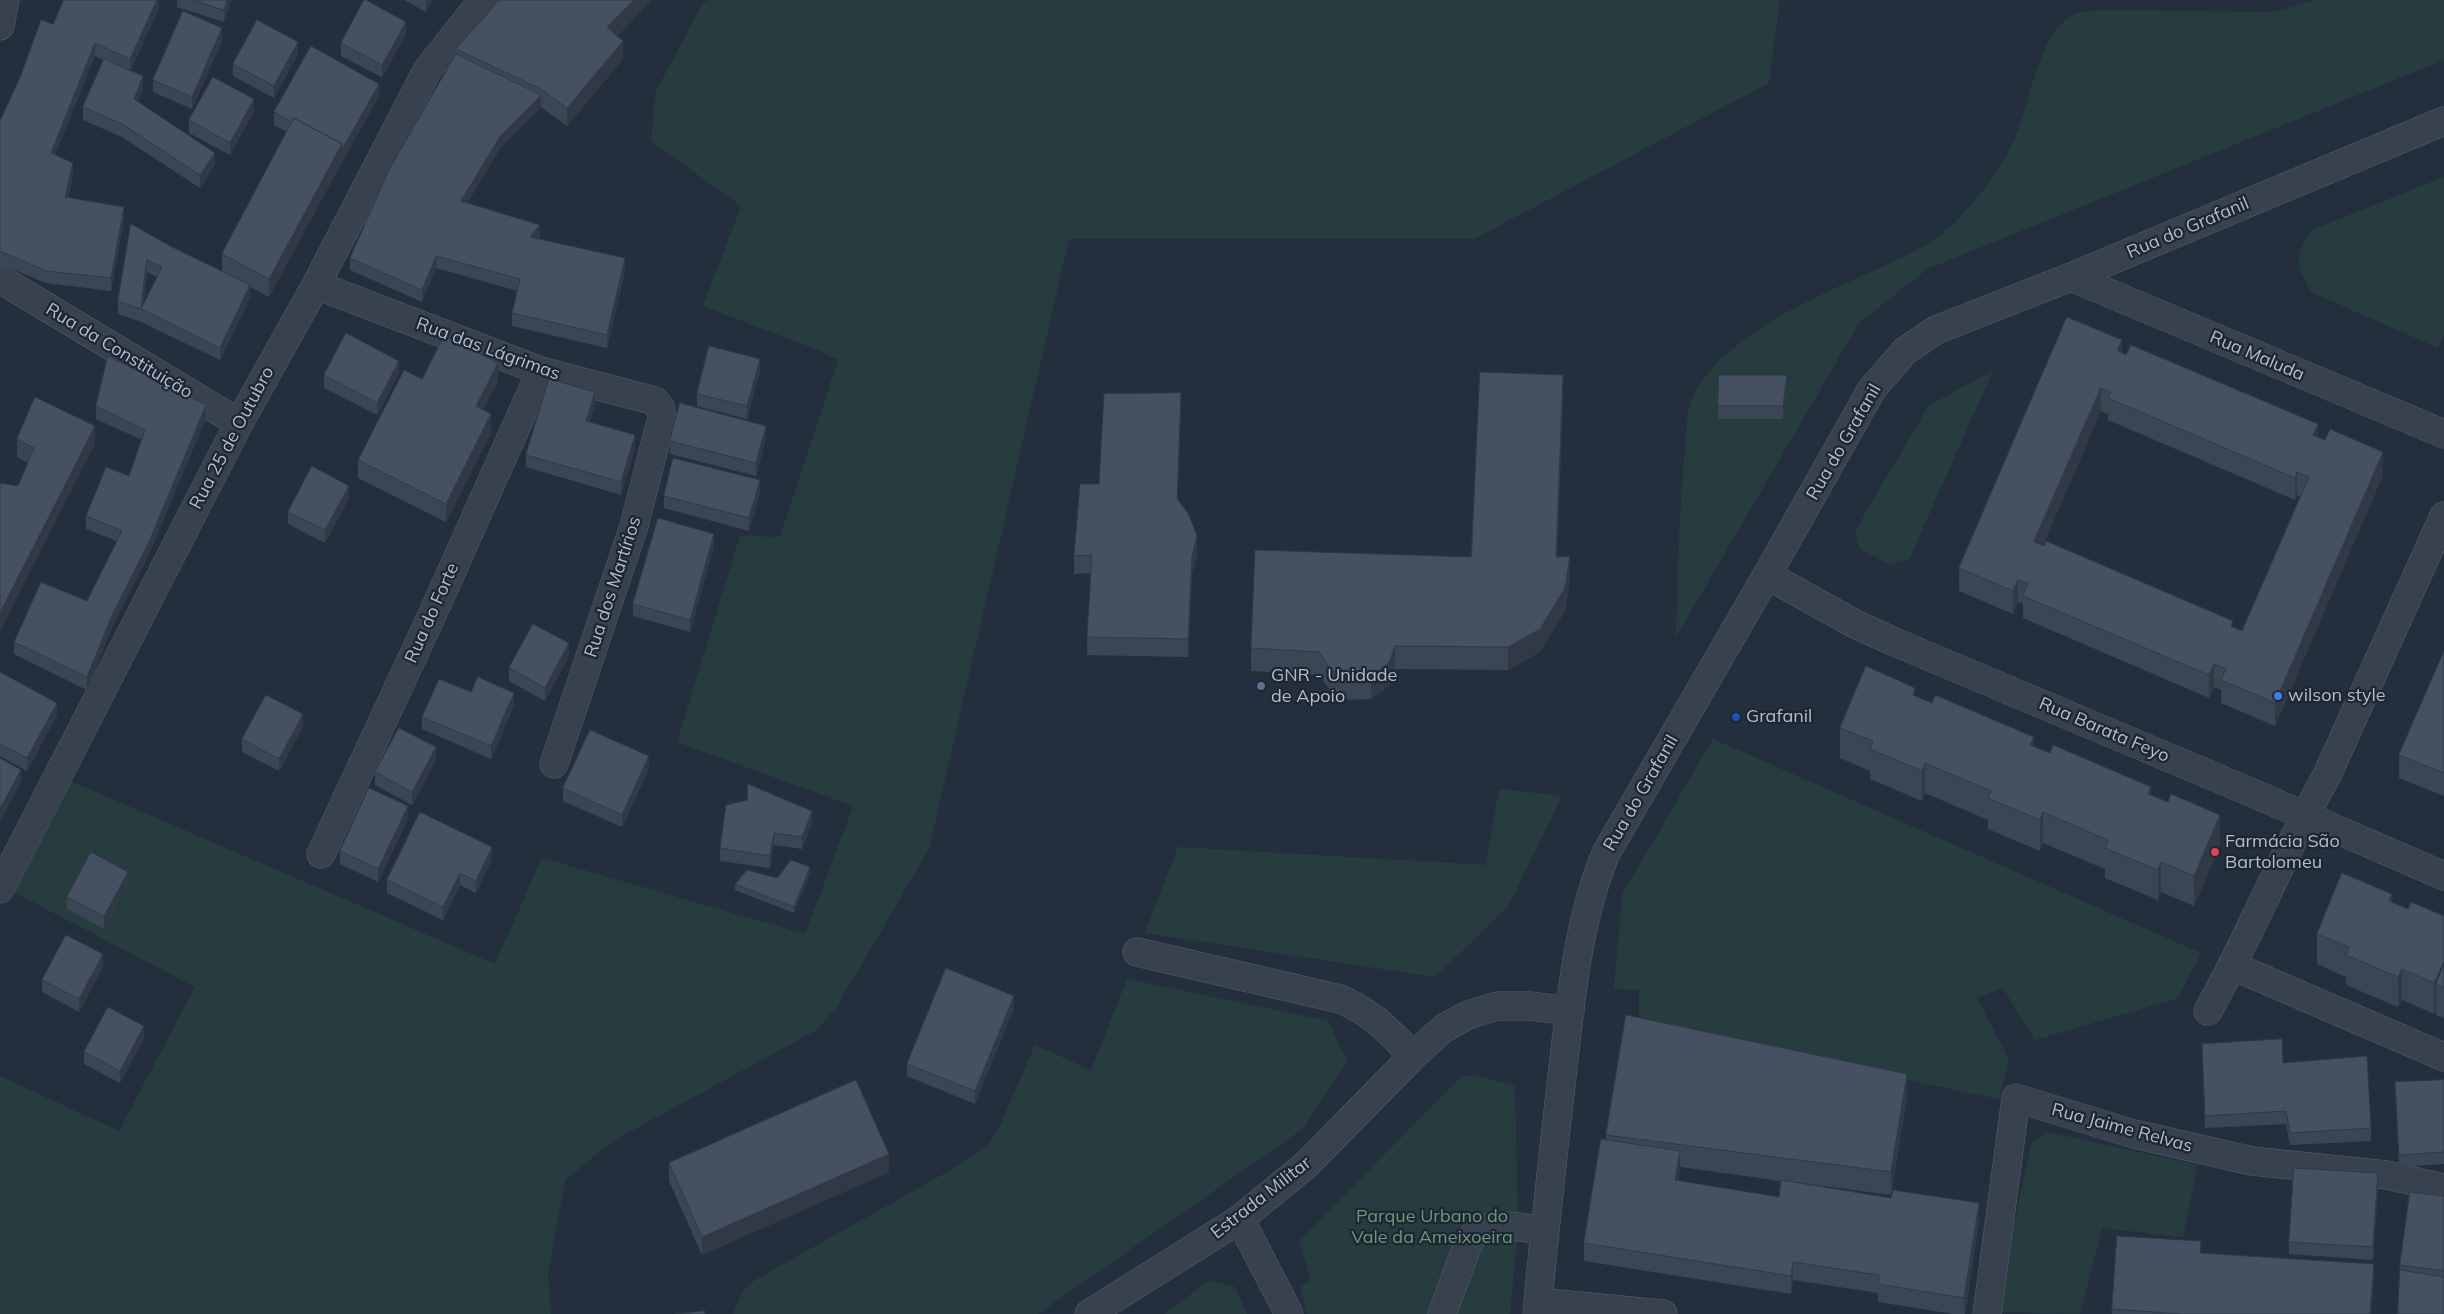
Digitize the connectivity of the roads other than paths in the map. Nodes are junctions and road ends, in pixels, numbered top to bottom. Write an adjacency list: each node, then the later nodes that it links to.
1 (5, 0): 3 (street)
2 (484, 0): 7 (street, Rua 25 de Outubro)
3 (0, 26)
4 (2444, 121): 5 (street, Rua do Grafanil)
5 (2071, 277): 11 (street, Rua Maluda); 13 (street, Rua do Grafanil)
6 (0, 280): 10 (street, Rua da Constituição)
7 (316, 285): 8 (street, Rua das Lágrimas); 10 (street, Rua 25 de Outubro)
8 (540, 370): 9 (street, Rua das Lágrimas); 16 (street, Rua do Forte)
9 (660, 407): 14 (street, Rua dos Martírios)
10 (239, 423): 18 (street, Rua 25 de Outubro)
11 (2444, 434)
12 (2444, 516): 15 (street)
13 (1768, 575): 15 (street, Rua Barata Feyo); 21 (street, Rua do Grafanil)
14 (554, 764)
15 (2304, 816): 17 (street, Rua Barata Feyo); 20 (street)
16 (321, 854)
17 (2444, 876)
18 (0, 889)
19 (1137, 952): 23 (street)
20 (2233, 966): 22 (street); 24 (street)
21 (1570, 1011): 23 (street, Estrada Militar); 27 (street)
22 (2208, 1011)
23 (1413, 1056): 26 (street, Estrada Militar)
24 (2444, 1057)
25 (2444, 1188): 33 (street, Rua Jaime Relvas)
26 (1240, 1219): 29 (street, Estrada Militar); 30 (street)
27 (1544, 1232): 28 (street); 31 (street)
28 (1538, 1308): 32 (street)
29 (1090, 1314)
30 (1289, 1314)
31 (1442, 1314)
32 (1663, 1314)
33 (1987, 1314)

